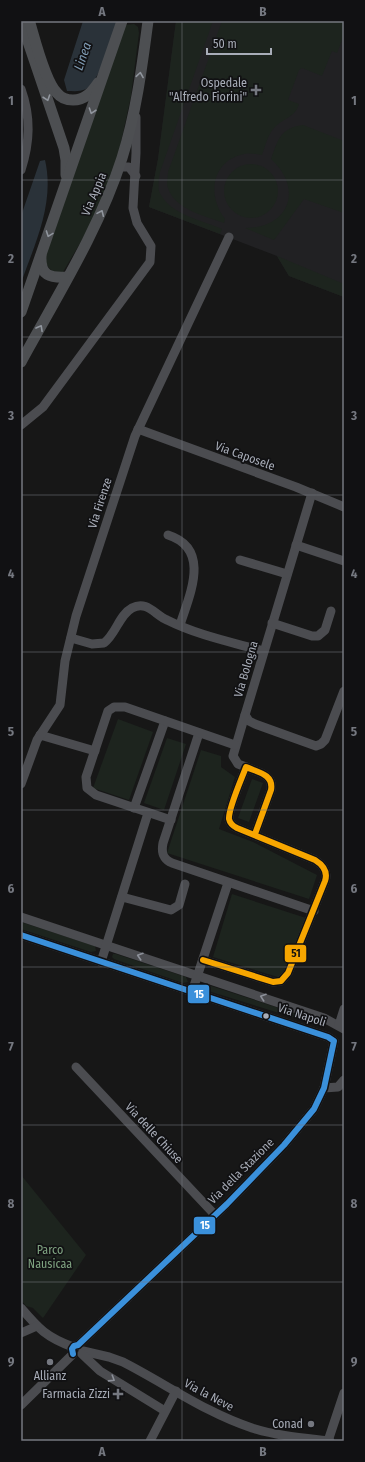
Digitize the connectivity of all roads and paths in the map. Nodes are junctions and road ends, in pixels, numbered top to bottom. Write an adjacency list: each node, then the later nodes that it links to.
1 (21, 21): 11 (main road, one-way to 11)
2 (29, 21): 5 (main road)
3 (122, 21): 5 (main road)
4 (145, 24): 7 (main road, Via Appia, one-way to 4)
5 (106, 69): 11 (main road, one-way to 11)
6 (21, 89): 9 (street)
7 (135, 103): 8 (main road, Via Appia); 10 (street)
8 (119, 167): 10 (street); 14 (main road, Via Appia, one-way to 8)
9 (21, 170)
10 (136, 176): 17 (street)
11 (66, 185): 13 (main road, one-way to 13)
12 (229, 237): 18 (street, Via Firenze)
13 (41, 256): 14 (main road); 15 (main road)
14 (67, 277): 16 (main road, Via Appia, one-way to 14)
15 (21, 312)
16 (21, 362)
17 (21, 425)
18 (138, 430): 19 (street, Via Caposele); 29 (street, Via Firenze)
19 (312, 493): 20 (street, Via Caposele); 22 (street, Via Bologna)
20 (344, 507)
21 (168, 535): 28 (street)
22 (296, 545): 24 (street); 25 (street, Via Bologna)
23 (240, 560): 25 (street)
24 (344, 561)
25 (287, 574): 27 (street, Via Bologna)
26 (331, 611): 27 (street)
27 (272, 623): 30 (street, Via Bologna)
28 (180, 625): 29 (street); 30 (street)
29 (71, 638): 35 (street, Via Firenze)
30 (263, 651): 32 (street, Via Bologna)
31 (344, 691): 32 (street, Via Bologna)
32 (245, 715): 36 (street)
33 (165, 721): 34 (street); 37 (street); 40 (street)
34 (199, 733): 36 (street); 42 (street)
35 (40, 735): 37 (street); 39 (street, Via Firenze)
36 (235, 745): 38 (street)
37 (95, 751): 40 (street)
38 (246, 767): 43 (street); 43 (street)
39 (21, 784)
40 (134, 808): 41 (street)
41 (148, 813): 42 (street); 46 (street)
42 (171, 820): 44 (street)
43 (255, 834): 47 (street)
44 (228, 883): 47 (street); 51 (street)
45 (185, 884): 46 (street)
46 (122, 897): 50 (street)
47 (314, 911): 51 (street)
48 (21, 917): 50 (street, Via Napoli)
49 (21, 935): 52 (street, Via Napoli)
50 (107, 945): 52 (street); 53 (street, Via Napoli, one-way to 50)
51 (203, 960): 53 (street)
52 (101, 962): 54 (street, Via Napoli)
53 (198, 975): 54 (street); 56 (street, Via Napoli, one-way to 53)
54 (192, 992): 57 (street, Via Napoli)
55 (344, 1009): 56 (street)
56 (342, 1027)
57 (334, 1041): 60 (street, Via della Stazione)
58 (76, 1067): 61 (street, Via delle Chiuse)
59 (344, 1080): 60 (street)
60 (324, 1088): 61 (street, Via della Stazione)
61 (215, 1215): 65 (street, Via della Stazione)
62 (21, 1308): 63 (street)
63 (37, 1326): 64 (street); 65 (street)
64 (21, 1333)
65 (78, 1350): 66 (street, Via la Neve); 68 (street, Via della Stazione); 69 (street, one-way to 69)
66 (176, 1391): 69 (street); 70 (street, Via la Neve)
67 (344, 1393): 72 (street)
68 (21, 1405)
69 (165, 1411): 71 (street)
70 (288, 1438): 72 (street, Via la Neve)
71 (150, 1441)
72 (329, 1441)

